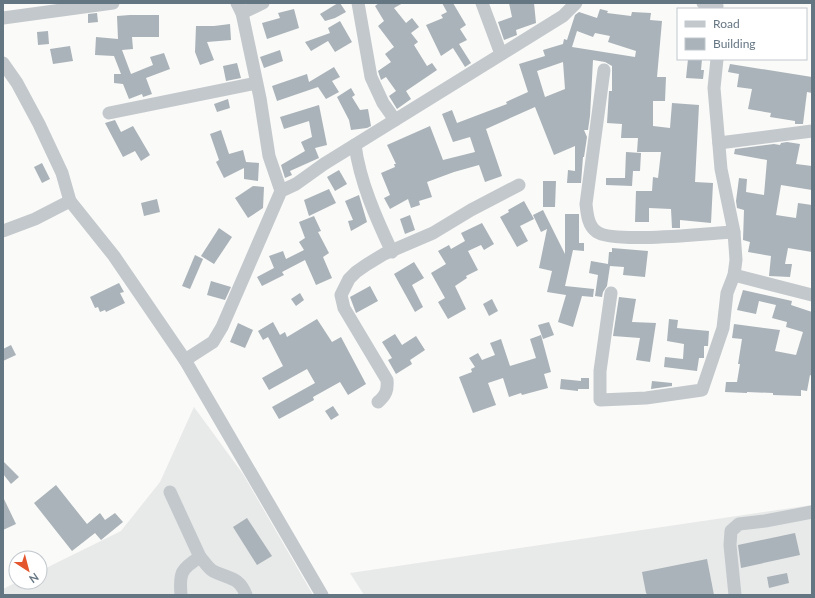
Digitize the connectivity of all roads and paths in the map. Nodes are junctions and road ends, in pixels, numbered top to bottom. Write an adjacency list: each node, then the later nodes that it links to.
1 (113, 3): 8 (street)
2 (263, 3): 9 (street)
3 (358, 3): 17 (street)
4 (482, 3): 11 (street)
5 (576, 3): 11 (street)
6 (703, 3): 7 (street)
7 (717, 6)
8 (28, 8): 10 (street)
9 (239, 8): 15 (street)
10 (3, 18)
11 (501, 54): 17 (street)
12 (717, 60): 19 (street)
13 (3, 63): 23 (street)
14 (604, 70): 25 (street)
15 (256, 83): 16 (street); 22 (street)
16 (109, 113)
17 (395, 120): 20 (street)
18 (812, 131): 19 (street)
19 (719, 142): 25 (street)
20 (355, 145): 22 (street); 26 (street)
21 (519, 185): 26 (street)
22 (281, 191): 30 (street)
23 (70, 201): 24 (street); 30 (street)
24 (3, 232)
25 (734, 232): 27 (street)
26 (392, 252): 31 (street)
27 (734, 275): 28 (street); 29 (street)
28 (610, 294)
29 (812, 295)
30 (185, 360): 37 (street)
31 (378, 402)
32 (170, 492): 34 (street)
33 (812, 512): 38 (street)
34 (200, 557): 35 (street); 36 (street)
35 (181, 595)
36 (246, 595)
37 (322, 595)
38 (735, 595)

